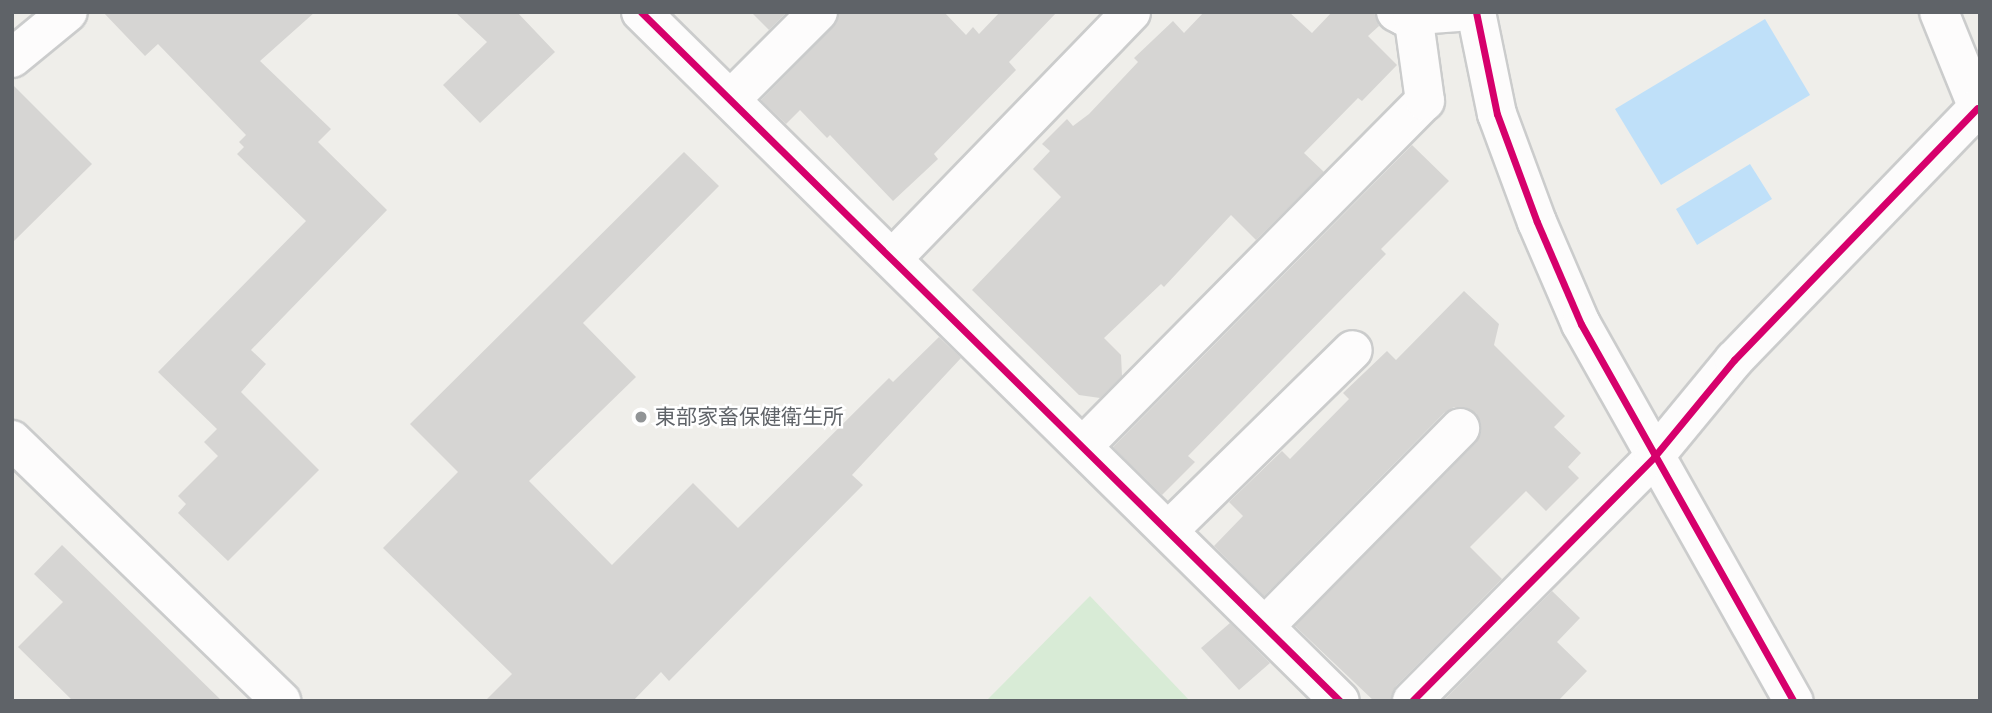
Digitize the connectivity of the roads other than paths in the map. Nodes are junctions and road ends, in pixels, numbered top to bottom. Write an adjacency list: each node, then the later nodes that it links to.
1 (68, 12): 9 (street)
2 (641, 12): 10 (street)
3 (818, 12): 10 (street)
4 (1130, 12): 12 (street)
5 (1458, 12): 8 (street)
6 (1476, 12): 17 (street)
7 (1939, 12): 11 (street)
8 (1405, 14): 16 (street)
9 (12, 58)
10 (731, 99): 12 (street)
11 (1979, 110): 17 (street)
12 (893, 258): 16 (street)
13 (1353, 350): 18 (street)
14 (1460, 428): 19 (street)
15 (12, 440): 20 (street)
16 (1083, 446): 18 (street)
17 (1654, 457): 22 (street); 23 (street)
18 (1168, 530): 19 (street)
19 (1265, 626): 21 (street)
20 (281, 701)
21 (1340, 701)
22 (1412, 701)
23 (1793, 701)

